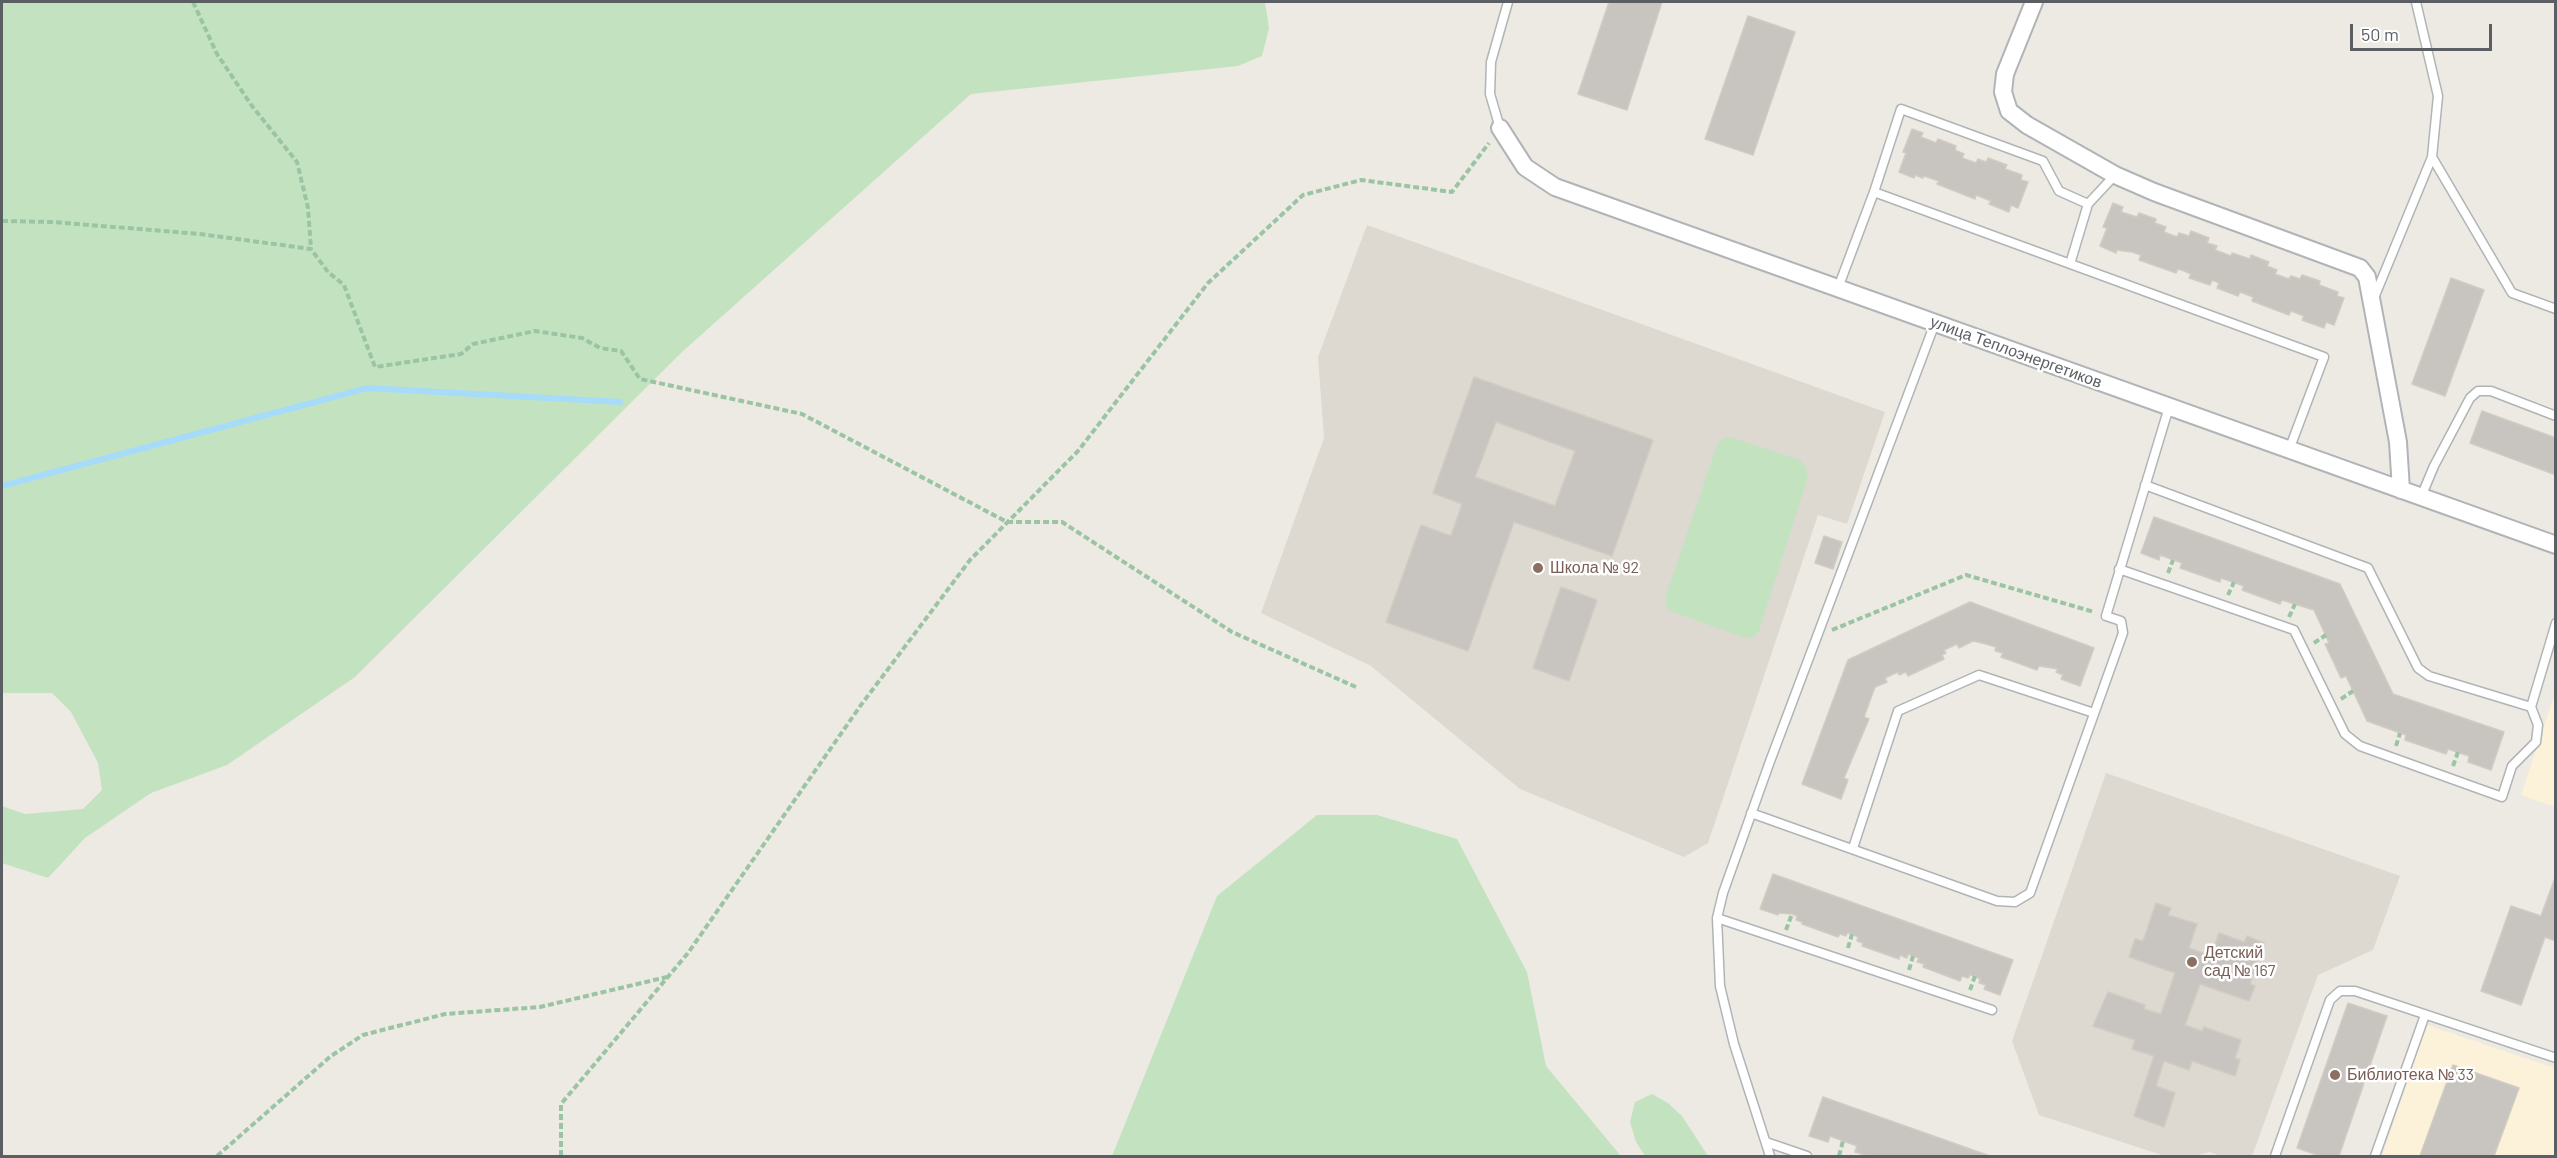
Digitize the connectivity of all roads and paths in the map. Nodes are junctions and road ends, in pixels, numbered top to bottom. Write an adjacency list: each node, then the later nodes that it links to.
1 (194, 2): 11 (path)
2 (1508, 2): 5 (lane)
3 (2034, 2): 7 (street)
4 (2416, 2): 6 (lane)
5 (1500, 128): 13 (street, улица Теплоэнергетиков); 23 (path)
6 (2432, 157): 14 (lane); 15 (lane)
7 (2115, 175): 9 (lane); 14 (street)
8 (1874, 192): 9 (lane); 12 (lane); 13 (lane)
9 (2088, 204): 12 (lane)
10 (2, 221): 11 (path)
11 (311, 249): 23 (path)
12 (2070, 264): 19 (lane)
13 (1838, 288): 16 (street, улица Теплоэнергетиков)
14 (2372, 304): 21 (street)
15 (2556, 309)
16 (1935, 323): 17 (street, улица Теплоэнергетиков); 28 (lane)
17 (2169, 407): 19 (street, улица Теплоэнергетиков); 20 (lane)
18 (2556, 416): 22 (lane)
19 (2289, 450): 21 (street, улица Теплоэнергетиков)
20 (2145, 485): 25 (lane); 30 (lane)
21 (2401, 490): 22 (street, улица Теплоэнергетиков)
22 (2421, 497): 24 (street, улица Теплоэнергетиков)
23 (1007, 522): 29 (path); 35 (path)
24 (2556, 545)
25 (2119, 569): 26 (lane); 30 (lane)
26 (2106, 616): 28 (path); 31 (lane)
27 (2556, 623): 30 (lane)
28 (1817, 636): 32 (lane)
29 (1356, 687)
30 (2531, 707)
31 (2094, 712): 33 (lane); 33 (lane)
32 (1751, 813): 33 (lane); 34 (lane)
33 (1853, 848)
34 (1716, 918): 36 (lane); 40 (lane)
35 (668, 977): 41 (path); 42 (path)
36 (1992, 1010)
37 (2425, 1015): 38 (lane); 46 (lane); 47 (lane)
38 (2556, 1058)
39 (1843, 1141): 45 (path)
40 (1766, 1142): 43 (lane); 44 (lane)
41 (217, 1156)
42 (561, 1156)
43 (1770, 1156)
44 (1807, 1156)
45 (1839, 1156)
46 (2277, 1156)
47 (2375, 1156)

